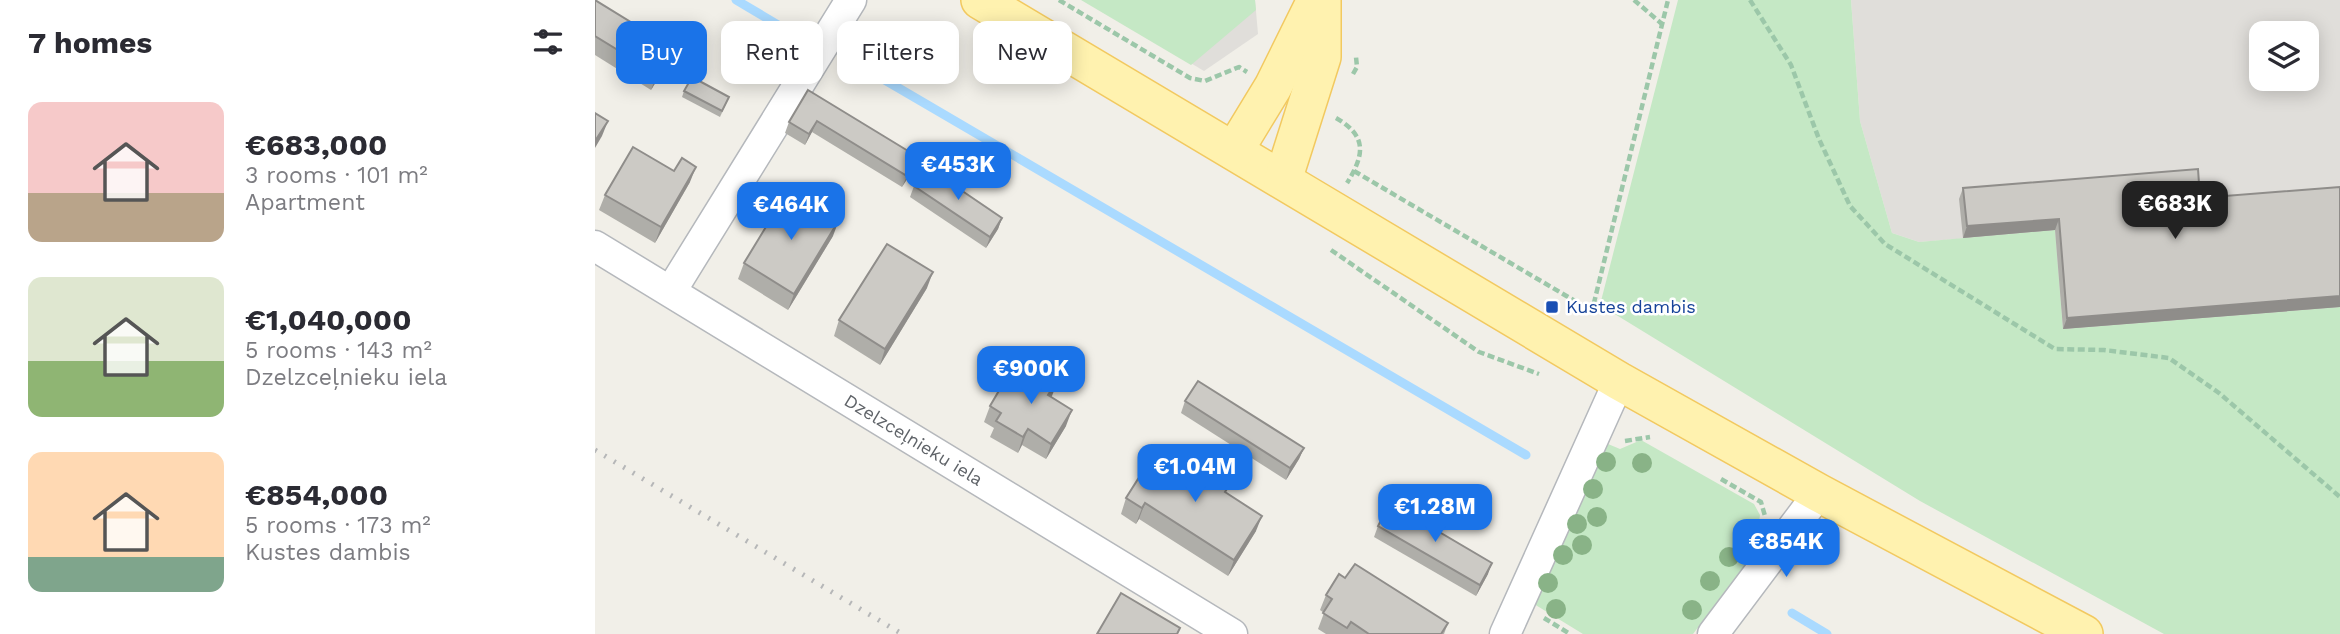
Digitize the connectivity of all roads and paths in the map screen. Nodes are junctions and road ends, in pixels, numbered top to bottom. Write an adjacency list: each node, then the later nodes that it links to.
1 (851, 0): 13 (street)
2 (980, 0): 9 (main road)
3 (1317, 0): 9 (main road)
4 (1322, 0): 11 (main road)
5 (1634, 0): 8 (path)
6 (1668, 0): 8 (path)
7 (1750, 0): 16 (path)
8 (1662, 24): 10 (path)
9 (1234, 151): 11 (main road)
10 (1355, 171)
11 (1283, 180): 14 (main road)
12 (595, 246): 13 (street, Dzelzceļnieku iela)
13 (671, 292): 17 (street, Dzelzceļnieku iela)
14 (1619, 381): 15 (main road); 18 (street)
15 (1818, 493): 19 (street); 20 (main road)
16 (2340, 497)
17 (1232, 634)
18 (1505, 634)
19 (1713, 634)
20 (2084, 634)

